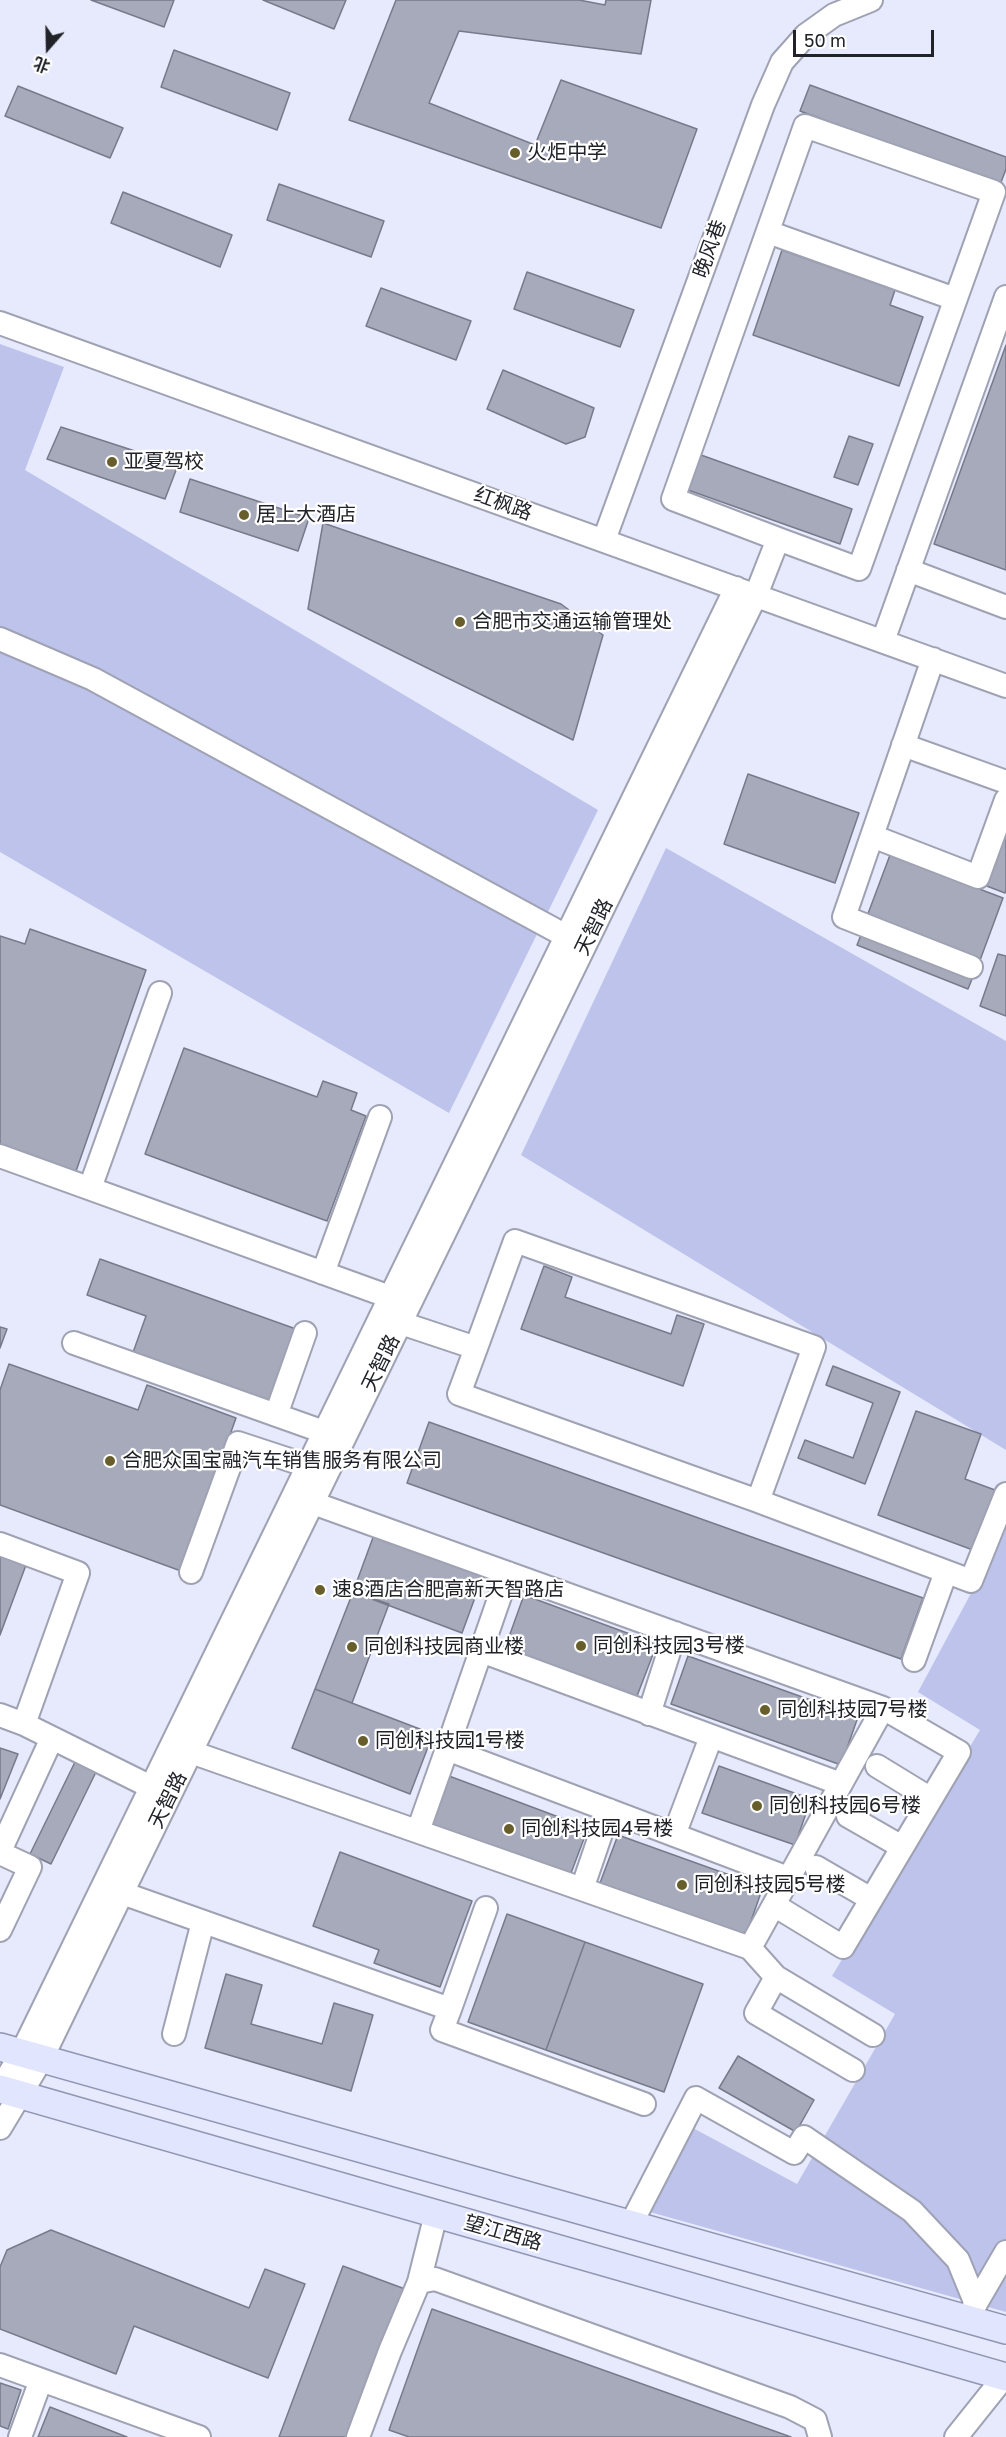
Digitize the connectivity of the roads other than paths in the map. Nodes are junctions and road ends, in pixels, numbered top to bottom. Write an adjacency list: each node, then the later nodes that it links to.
1 (871, 0): 7 (street, 晚风巷)
2 (768, 232): 4 (street); 4 (street); 6 (street)
3 (1006, 297): 8 (street)
4 (955, 299): 6 (street)
5 (0, 323): 7 (street, 红枫路)
6 (778, 539): 9 (street)
7 (604, 540): 9 (street, 红枫路)
8 (908, 570): 10 (street); 12 (street)
9 (746, 591): 12 (street, 红枫路); 19 (street, 天智路); 27 (street, 天智路)
10 (1006, 607)
11 (0, 639): 19 (street)
12 (883, 641): 13 (street, 红枫路)
13 (933, 660): 14 (street, 红枫路); 15 (street)
14 (1006, 686)
15 (903, 745): 16 (street); 18 (street)
16 (1006, 782)
17 (1006, 800): 18 (street)
18 (872, 836): 20 (street)
19 (566, 936): 26 (street, 天智路)
20 (971, 967)
21 (160, 993): 24 (street)
22 (380, 1116): 25 (street)
23 (0, 1155): 24 (street)
24 (90, 1188): 25 (street)
25 (322, 1273): 26 (street)
26 (390, 1297): 32 (street, 天智路)
27 (401, 1323): 30 (street); 36 (street, 天智路)
28 (305, 1333): 31 (street)
29 (74, 1343): 31 (street)
30 (476, 1348): 35 (street); 35 (street)
31 (276, 1415): 32 (street)
32 (324, 1432): 33 (street, 天智路)
33 (308, 1467): 38 (street); 54 (street, 天智路)
34 (1006, 1494): 39 (street)
35 (758, 1501): 39 (street)
36 (313, 1503): 40 (street); 51 (street, 天智路)
37 (0, 1544): 47 (street)
38 (191, 1572)
39 (946, 1572): 43 (street)
40 (508, 1573): 41 (street); 42 (street)
41 (675, 1633): 44 (street); 45 (street)
42 (481, 1651): 45 (street); 50 (street)
43 (914, 1660)
44 (883, 1708): 53 (street); 55 (street)
45 (649, 1713): 48 (street)
46 (0, 1715): 47 (street)
47 (24, 1724): 49 (street)
48 (711, 1737): 53 (street); 59 (street)
49 (52, 1738): 54 (street); 61 (street)
50 (447, 1749): 56 (street); 58 (street)
51 (191, 1752): 58 (street); 65 (street, 天智路)
52 (877, 1766): 55 (street)
53 (841, 1784): 63 (street)
54 (151, 1786): 76 (street, 天智路)
55 (932, 1798): 60 (street)
56 (609, 1810): 59 (street); 64 (street)
57 (848, 1816): 60 (street)
58 (418, 1831): 64 (street)
59 (674, 1835): 63 (street)
60 (902, 1847): 66 (street)
61 (0, 1852): 70 (street)
62 (816, 1867): 66 (street)
63 (788, 1878): 67 (street)
64 (582, 1889): 71 (street)
65 (122, 1893): 69 (street); 76 (street, 天智路)
66 (872, 1899): 67 (street)
67 (774, 1905): 71 (street)
68 (486, 1908): 73 (street)
69 (204, 1922): 73 (street); 74 (street)
70 (0, 1930)
71 (750, 1948): 72 (street)
72 (776, 1977): 75 (street); 77 (street)
73 (450, 2009): 79 (street)
74 (174, 2034)
75 (873, 2036)
76 (21, 2052): 78 (street, 天智路); 82 (main road)
77 (853, 2070)
78 (10, 2092): 80 (street, 天智路); 81 (main road, 望江西路)
79 (644, 2104)
80 (0, 2128)
81 (436, 2214): 84 (street); 88 (main road, 望江西路)
82 (631, 2224): 85 (main road); 85 (street)
83 (1006, 2253): 85 (street)
84 (419, 2282): 92 (street); 93 (street)
85 (972, 2312): 86 (main road)
86 (1006, 2330)
87 (0, 2365): 89 (street)
88 (1005, 2377): 94 (street)
89 (41, 2380): 90 (street); 91 (street)
90 (20, 2437)
91 (199, 2437)
92 (358, 2437)
93 (820, 2437)
94 (956, 2437)

